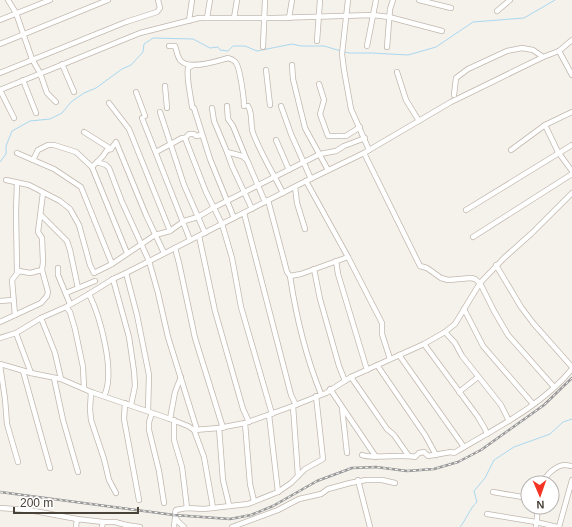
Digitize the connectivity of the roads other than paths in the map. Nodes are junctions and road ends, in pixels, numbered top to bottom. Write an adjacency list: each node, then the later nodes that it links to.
1 (8, 0): 18 (street)
2 (50, 0): 18 (street)
3 (108, 0): 30 (street)
4 (158, 0): 40 (street)
5 (192, 0): 28 (street)
6 (210, 0): 23 (street)
7 (237, 0): 24 (street)
8 (265, 0): 26 (street)
9 (292, 0): 25 (street)
10 (320, 0): 21 (street)
11 (348, 0): 20 (street)
12 (376, 0): 19 (street)
13 (393, 0): 22 (street)
14 (419, 0): 16 (street)
15 (509, 0): 17 (street)
16 (451, 8)
17 (497, 11)
18 (16, 14): 27 (street); 30 (street)
19 (373, 14): 20 (street); 22 (street); 35 (street)
20 (346, 15): 21 (street); 69 (street)
21 (318, 16): 25 (street); 32 (street)
22 (389, 17): 29 (street); 37 (street)
23 (207, 18): 24 (street); 28 (street)
24 (234, 18): 26 (street)
25 (289, 18): 26 (street)
26 (264, 19): 36 (street)
27 (0, 20)
28 (189, 21): 41 (street)
29 (442, 31)
30 (23, 34): 33 (street); 40 (street)
31 (572, 40): 38 (street)
32 (317, 41)
33 (0, 44)
34 (169, 46): 42 (street)
35 (367, 46)
36 (263, 47)
37 (387, 47)
38 (559, 51): 39 (street); 48 (street)
39 (543, 57): 55 (street); 67 (street)
40 (32, 59): 46 (street); 47 (street)
41 (62, 64): 47 (street); 53 (street)
42 (193, 65): 71 (street); 94 (street)
43 (292, 65): 85 (street)
44 (266, 70): 58 (street)
45 (397, 72): 67 (street)
46 (0, 73)
47 (40, 73): 49 (street); 56 (street)
48 (572, 75)
49 (23, 80): 52 (street); 65 (street)
50 (319, 84): 69 (street)
51 (165, 86): 61 (street)
52 (0, 90): 66 (street)
53 (74, 92)
54 (136, 92): 80 (street)
55 (454, 95)
56 (56, 102)
57 (109, 103): 117 (street)
58 (270, 105)
59 (227, 106): 87 (street)
60 (281, 106): 89 (street)
61 (167, 108)
62 (212, 108): 81 (street)
63 (160, 112): 75 (street)
64 (572, 112): 68 (street)
65 (36, 113)
66 (14, 118)
67 (419, 121): 78 (street)
68 (545, 125): 79 (street); 82 (street)
69 (360, 127): 73 (street)
70 (84, 132): 77 (street)
71 (202, 135): 72 (street); 105 (street)
72 (185, 138): 75 (street); 107 (street)
73 (365, 138): 78 (street); 85 (street)
74 (276, 140): 91 (street)
75 (170, 144): 80 (street); 112 (street)
76 (572, 145): 82 (street)
77 (111, 149): 88 (street); 119 (street)
78 (369, 150): 84 (street)
79 (511, 150)
80 (156, 152): 114 (street)
81 (227, 152): 87 (street); 101 (street)
82 (558, 152): 93 (street); 109 (street)
83 (18, 153): 86 (street)
84 (364, 153): 92 (street); 141 (street)
85 (320, 154): 89 (street); 92 (street)
86 (33, 160): 90 (street); 130 (street)
87 (246, 160): 99 (street)
88 (97, 162): 90 (street); 123 (street)
89 (304, 163): 91 (street); 95 (street)
90 (92, 167): 125 (street)
91 (290, 170): 94 (street)
92 (328, 170): 95 (street)
93 (572, 173): 121 (street)
94 (275, 177): 99 (street); 103 (street)
95 (311, 179): 97 (street)
96 (6, 180): 98 (street)
97 (306, 181): 100 (street); 127 (street)
98 (17, 182): 102 (street); 135 (street)
99 (259, 186): 101 (street); 106 (street)
100 (295, 187): 103 (street); 116 (street)
101 (244, 192): 105 (street); 108 (street)
102 (43, 193): 111 (street); 136 (street)
103 (283, 193): 106 (street)
104 (572, 193): 131 (street)
105 (227, 200): 107 (street); 113 (street)
106 (267, 201): 108 (street); 138 (street)
107 (213, 208): 112 (street); 115 (street)
108 (252, 209): 110 (street)
109 (466, 210)
110 (244, 213): 113 (street); 181 (street)
111 (40, 216): 134 (street); 142 (street)
112 (198, 217): 114 (street); 118 (street)
113 (234, 218): 115 (street)
114 (184, 222): 117 (street); 122 (street)
115 (222, 224): 118 (street); 184 (street)
116 (304, 229)
117 (170, 231): 119 (street)
118 (205, 233): 120 (street)
119 (155, 235): 123 (street); 126 (street)
120 (199, 236): 122 (street); 187 (street)
121 (473, 237)
122 (190, 240): 124 (street)
123 (141, 244): 125 (street); 128 (street)
124 (175, 248): 126 (street); 188 (street)
125 (127, 253): 130 (street)
126 (164, 253): 128 (street)
127 (348, 257): 129 (street); 157 (street)
128 (149, 261): 137 (street); 164 (street)
129 (336, 261): 133 (street); 161 (street)
130 (112, 264): 136 (street)
131 (496, 266): 141 (street); 160 (street)
132 (58, 268): 144 (street)
133 (314, 269): 138 (street); 169 (street)
134 (42, 270): 135 (street); 149 (street)
135 (17, 272): 145 (street)
136 (94, 273): 140 (street)
137 (126, 274): 139 (street); 183 (street)
138 (290, 276): 176 (street)
139 (112, 279): 143 (street); 180 (street)
140 (95, 281): 142 (street); 143 (street)
141 (480, 283): 148 (street); 170 (street)
142 (78, 288): 144 (street)
143 (91, 292): 147 (street); 177 (street)
144 (66, 293): 147 (street)
145 (13, 300): 146 (street); 149 (street)
146 (0, 301)
147 (68, 306): 150 (street); 171 (street)
148 (464, 309): 152 (street); 179 (street)
149 (15, 315): 151 (street)
150 (41, 318): 153 (street); 168 (street)
151 (0, 322)
152 (445, 332): 155 (street); 166 (street)
153 (16, 333): 154 (street); 163 (street)
154 (0, 338)
155 (424, 344): 156 (street); 174 (street)
156 (399, 355): 157 (street); 191 (street)
157 (390, 359): 159 (street)
158 (0, 364): 162 (street); 175 (street)
159 (377, 365): 161 (street); 195 (street)
160 (572, 368): 170 (street)
161 (367, 370): 165 (street)
162 (23, 371): 163 (street); 201 (street)
163 (32, 373): 167 (street)
164 (180, 377): 185 (street); 189 (street)
165 (351, 377): 169 (street); 194 (street)
166 (478, 377): 174 (street); 186 (street)
167 (54, 378): 168 (street); 202 (street)
168 (61, 379): 171 (street)
169 (344, 381): 172 (street)
170 (554, 387): 179 (street)
171 (84, 388): 173 (street)
172 (330, 389): 176 (street); 182 (street)
173 (90, 392): 177 (street); 210 (street)
174 (459, 392): 190 (street)
175 (2, 395): 198 (street)
176 (319, 395): 181 (street); 204 (street)
177 (104, 396): 178 (street)
178 (126, 403): 180 (street); 212 (street)
179 (533, 404): 186 (street)
180 (131, 405): 183 (street)
181 (295, 406): 184 (street); 204 (street)
182 (342, 408): 192 (street); 196 (street)
183 (150, 412): 185 (street); 214 (street)
184 (270, 415): 187 (street); 208 (street)
185 (172, 420): 189 (street); 217 (street)
186 (509, 421): 190 (street)
187 (247, 422): 188 (street); 213 (street)
188 (221, 428): 189 (street); 215 (street)
189 (195, 430): 218 (street)
190 (487, 434): 191 (street)
191 (464, 447): 195 (street)
192 (347, 453)
193 (362, 455): 196 (street)
194 (408, 455): 195 (street); 196 (street)
195 (436, 456)
196 (376, 457)
197 (572, 461): 199 (street)
198 (18, 462)
199 (564, 465): 200 (street); 203 (street)
200 (572, 466)
201 (50, 468)
202 (78, 472)
203 (548, 475)
204 (298, 476): 208 (street)
205 (358, 480): 207 (street); 229 (street); 230 (street)
206 (572, 480): 231 (street)
207 (395, 482)
208 (278, 492): 213 (street)
209 (493, 492): 211 (street)
210 (116, 493)
211 (520, 497)
212 (139, 500)
213 (254, 501): 215 (street)
214 (164, 503)
215 (229, 505): 218 (street)
216 (0, 508): 221 (street)
217 (187, 508): 218 (street); 220 (street)
218 (213, 508)
219 (487, 514): 223 (street)
220 (175, 518): 227 (street); 228 (street)
221 (77, 520): 222 (street); 225 (street)
222 (102, 524): 224 (street)
223 (536, 524): 231 (street)
224 (126, 526): 226 (street)
225 (76, 527)
226 (140, 527)
227 (174, 527)
228 (184, 527)
229 (232, 527)
230 (370, 527)
231 (558, 527)

